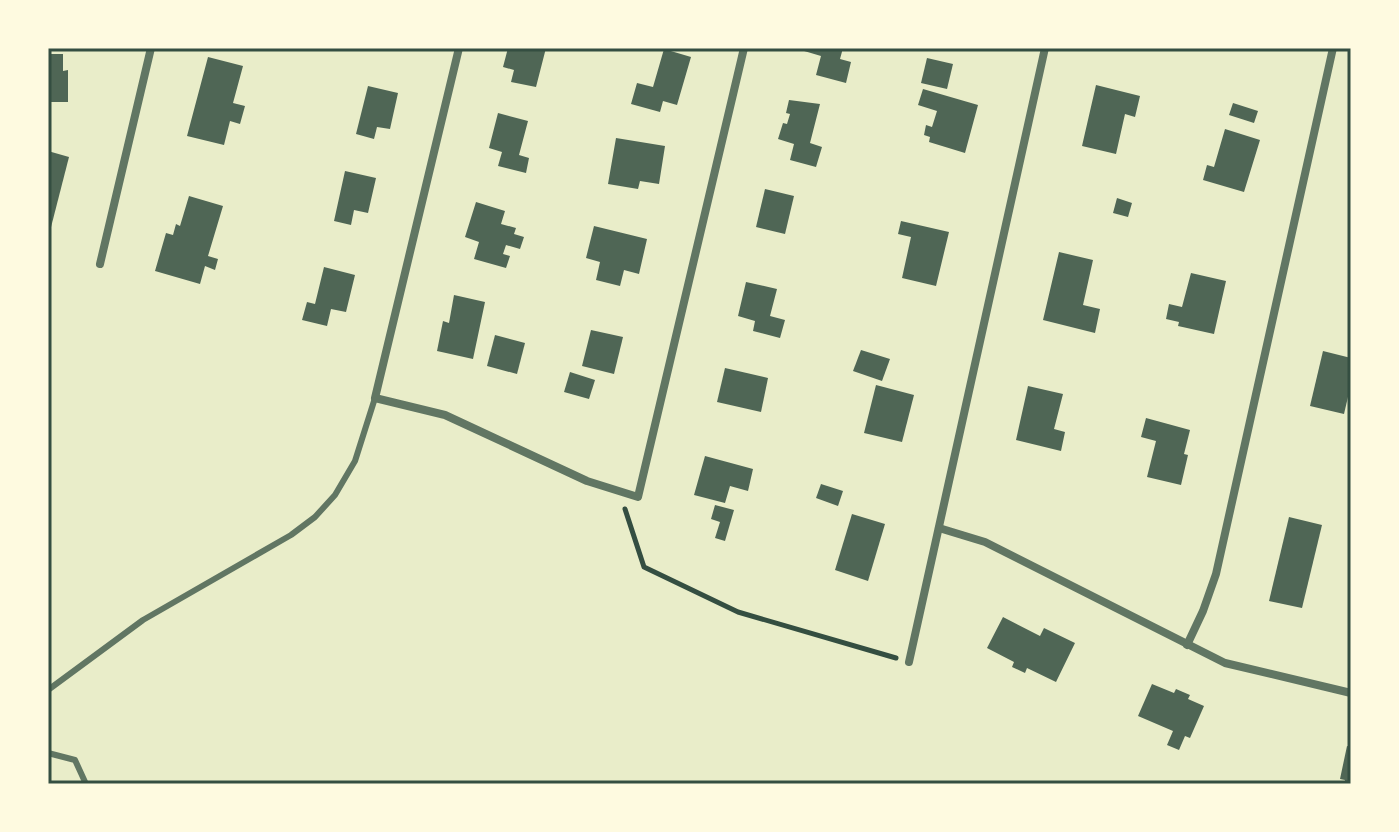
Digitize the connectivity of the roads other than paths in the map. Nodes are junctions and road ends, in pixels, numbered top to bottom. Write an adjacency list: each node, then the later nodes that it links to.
1 (151, 48): 6 (street)
2 (459, 48): 7 (street)
3 (744, 48): 7 (street)
4 (1045, 48): 8 (street)
5 (1333, 48): 9 (street)
6 (100, 264)
7 (375, 398): 11 (lane)
8 (939, 528): 9 (street); 10 (street)
9 (1187, 645): 12 (street)
10 (909, 662)
11 (48, 690)
12 (1351, 693)
13 (48, 753): 14 (lane)
14 (86, 784)

